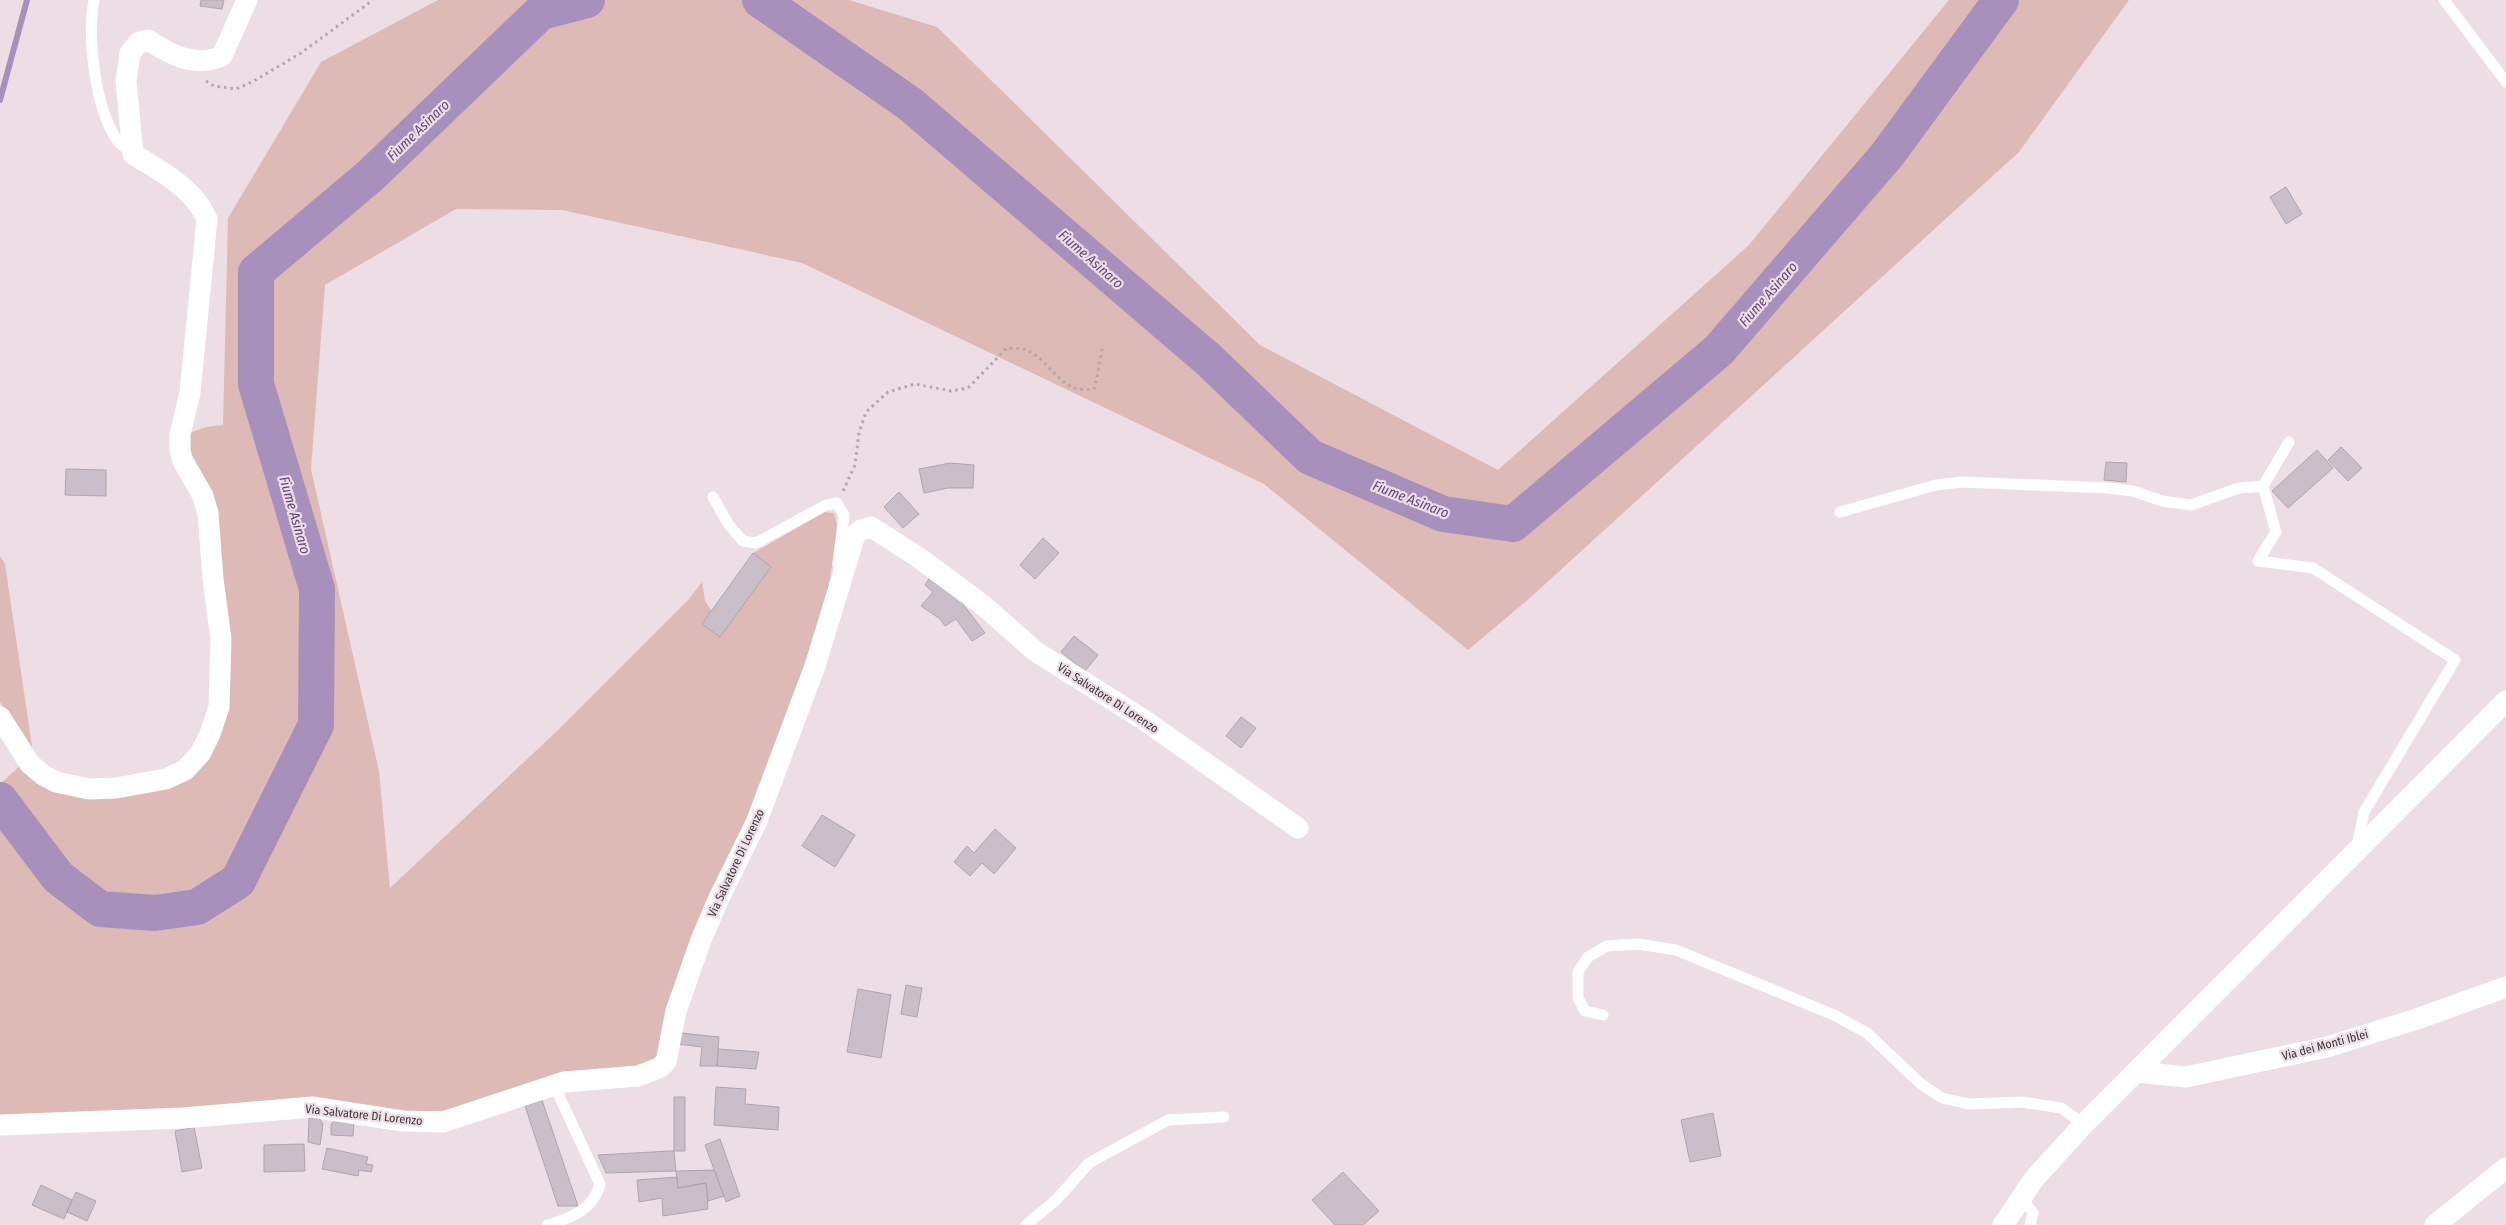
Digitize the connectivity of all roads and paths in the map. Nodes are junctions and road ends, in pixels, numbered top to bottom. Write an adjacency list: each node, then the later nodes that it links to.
1 (94, 0): 7 (lane)
2 (247, 0): 5 (street)
3 (373, 0): 5 (path)
4 (2444, 0): 6 (lane)
5 (173, 57): 7 (street)
6 (2506, 82)
7 (133, 154): 16 (street)
8 (1102, 349): 12 (path)
9 (2290, 442): 10 (lane)
10 (2263, 486): 13 (lane); 18 (lane)
11 (713, 497): 12 (lane)
12 (838, 503): 14 (lane)
13 (1840, 512)
14 (833, 604): 17 (street, Via Salvatore Di Lorenzo); 22 (street, Via Salvatore Di Lorenzo)
15 (2506, 701): 18 (street)
16 (0, 717)
17 (1298, 828)
18 (2355, 854): 21 (street)
19 (2506, 987): 21 (street, Via dei Monti Iblei)
20 (1603, 1014): 24 (lane)
21 (2138, 1072): 24 (street)
22 (554, 1085): 25 (street, Via Salvatore Di Lorenzo); 28 (lane)
23 (1224, 1117): 29 (lane)
24 (2084, 1124): 27 (street)
25 (0, 1125)
26 (2506, 1168): 32 (street)
27 (2021, 1197): 30 (street); 31 (lane)
28 (546, 1225)
29 (1026, 1225)
30 (2003, 1225)
31 (2030, 1225)
32 (2435, 1225)

